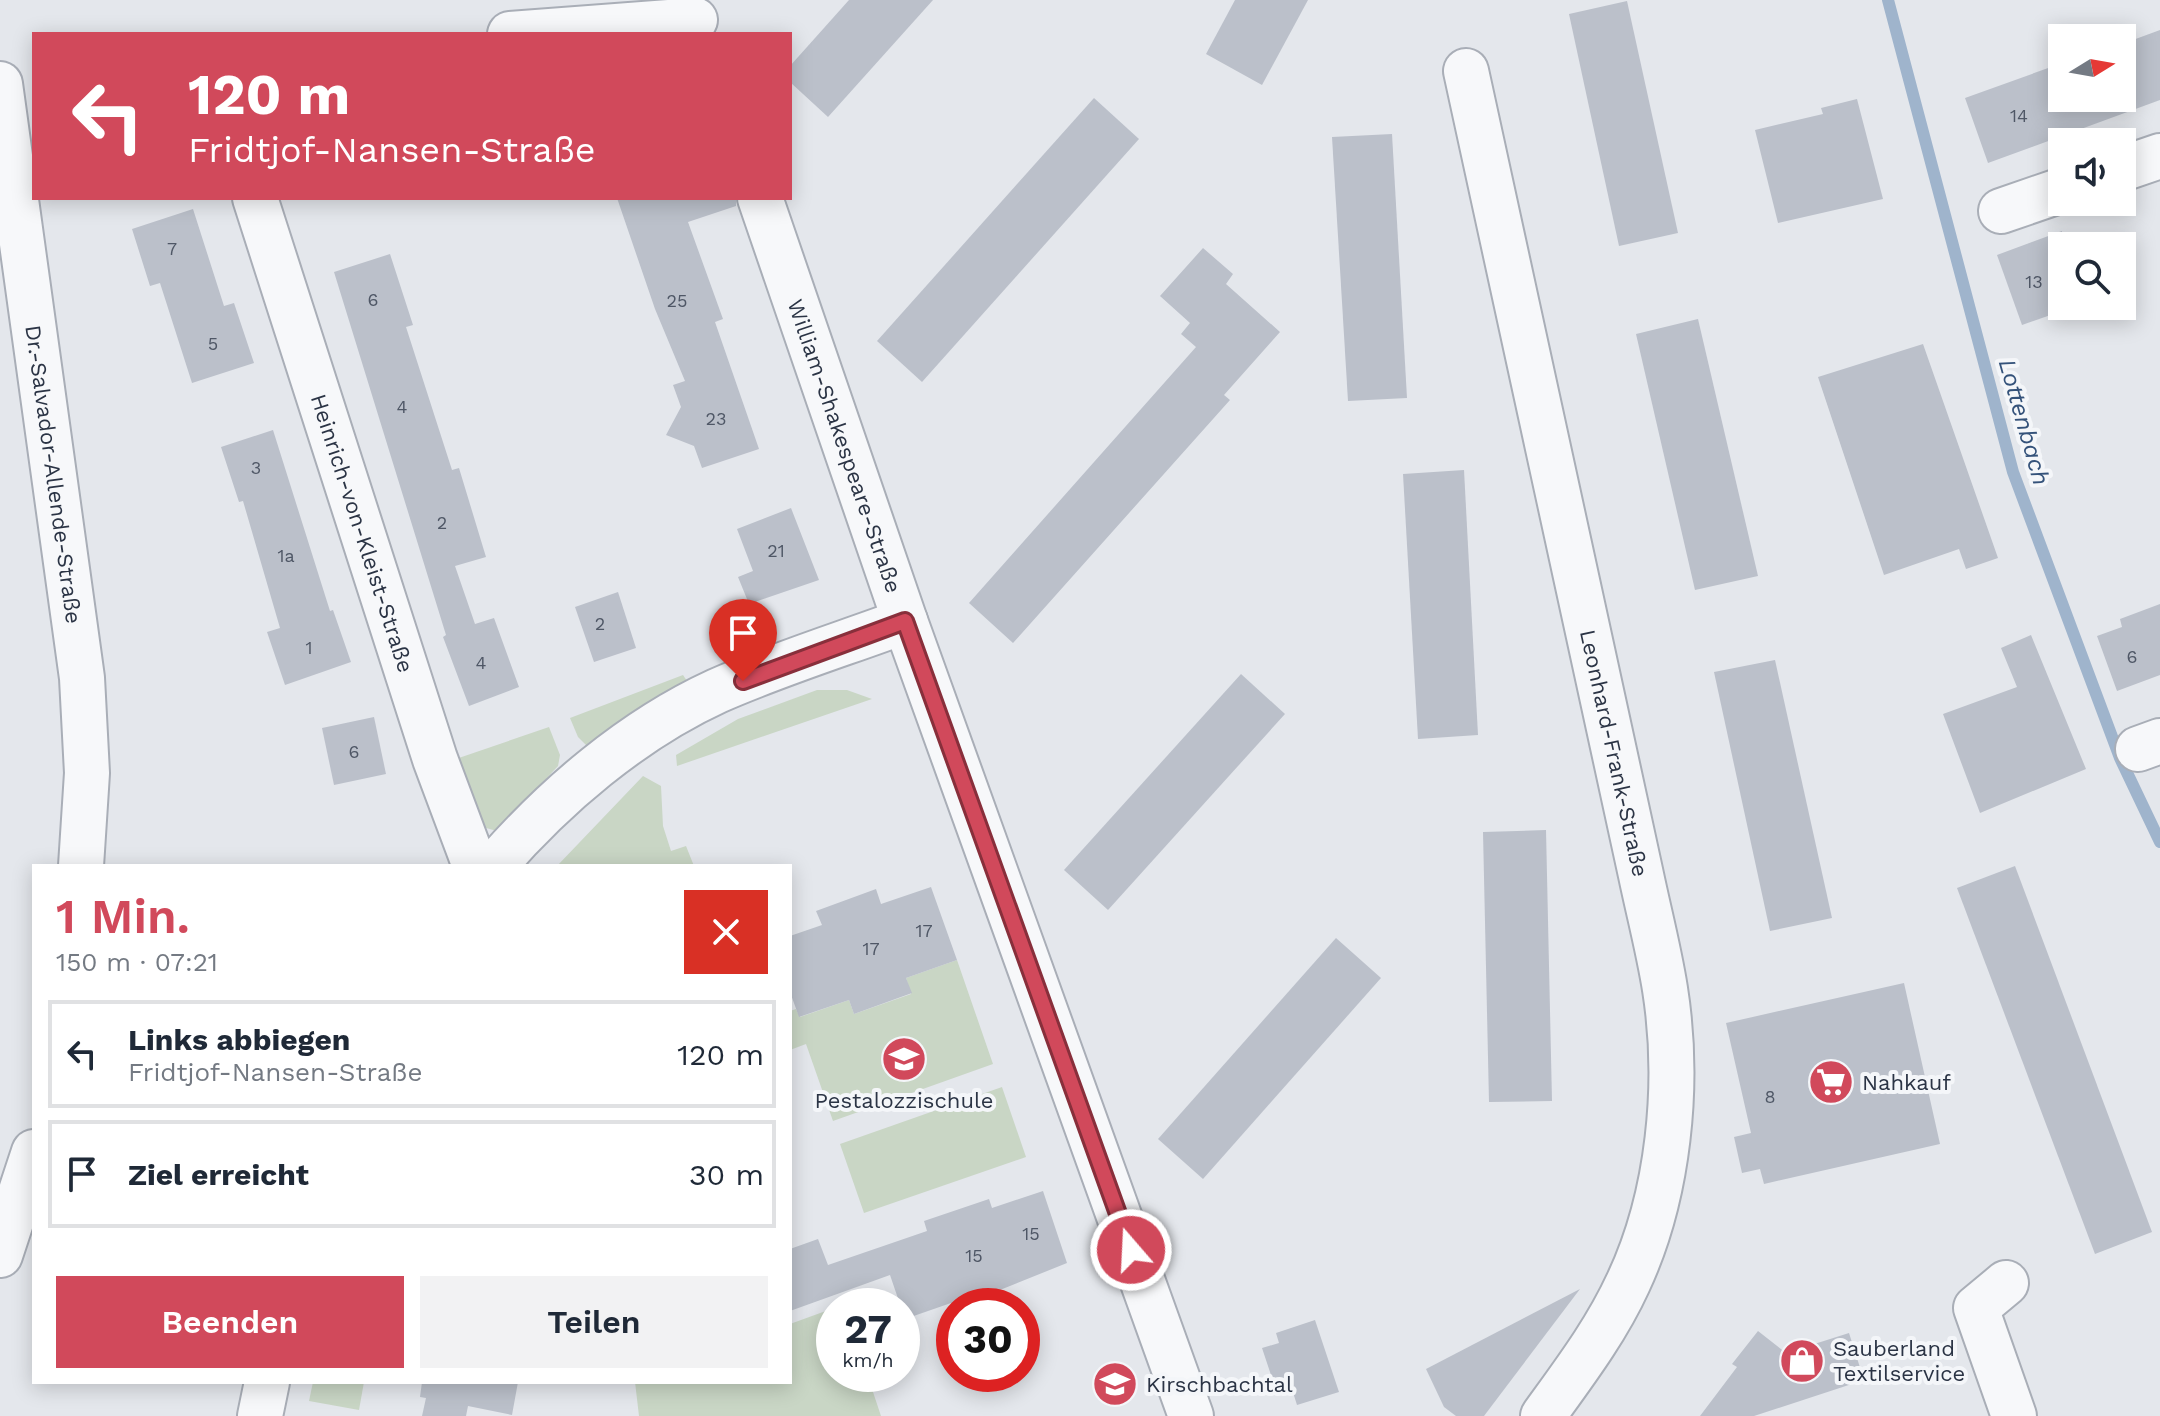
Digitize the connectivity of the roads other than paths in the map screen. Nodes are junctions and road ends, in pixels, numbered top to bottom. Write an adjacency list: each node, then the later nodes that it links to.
1 (698, 13): 2 (street)
2 (528, 32)
3 (32, 70): 5 (street)
4 (1466, 71): 23 (street, Leonhard-Frank-Straße)
5 (0, 73)
6 (0, 84): 14 (street, Dr.-Salvador-Allende-Straße)
7 (2160, 156): 8 (street)
8 (2136, 164)
9 (2048, 195): 12 (street)
10 (256, 200): 15 (street, Heinrich-von-Kleist-Straße)
11 (761, 200): 13 (street, William-Shakespeare-Straße)
12 (2001, 211)
13 (905, 621): 16 (street); 22 (street, William-Shakespeare-Straße)
14 (81, 864)
15 (474, 864)
16 (496, 864)
17 (32, 1158): 18 (street)
18 (0, 1255)
19 (2006, 1283): 24 (street)
20 (267, 1384): 21 (street)
21 (260, 1416)
22 (1191, 1416)
23 (1543, 1416)
24 (2014, 1416)

